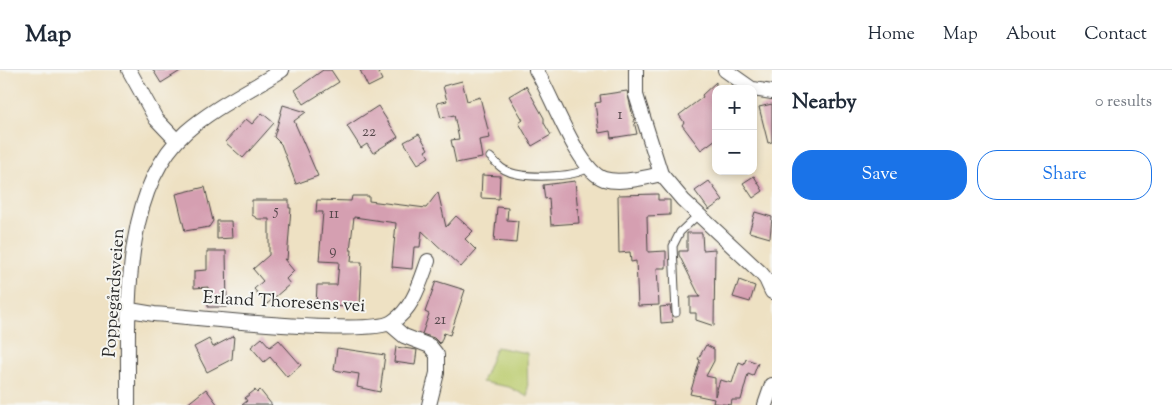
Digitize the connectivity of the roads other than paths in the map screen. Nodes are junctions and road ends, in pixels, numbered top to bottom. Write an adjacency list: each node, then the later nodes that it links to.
1 (129, 70): 9 (street)
2 (282, 70): 9 (street, Poppegårdsveien)
3 (536, 70): 11 (street)
4 (636, 70): 12 (street)
5 (725, 70): 6 (street)
6 (746, 85)
7 (757, 90): 8 (street)
8 (772, 92)
9 (177, 141): 16 (street, Poppegårdsveien)
10 (490, 157): 11 (lane)
11 (588, 168): 12 (street)
12 (661, 174): 13 (street)
13 (698, 215): 15 (street); 17 (lane)
14 (428, 261): 18 (street, Erland Thoresens vei)
15 (772, 292)
16 (130, 310): 18 (street, Erland Thoresens vei); 20 (street, Poppegårdsveien)
17 (676, 313)
18 (390, 324): 21 (street)
19 (772, 385): 22 (street)
20 (128, 405)
21 (429, 405)
22 (765, 405)

